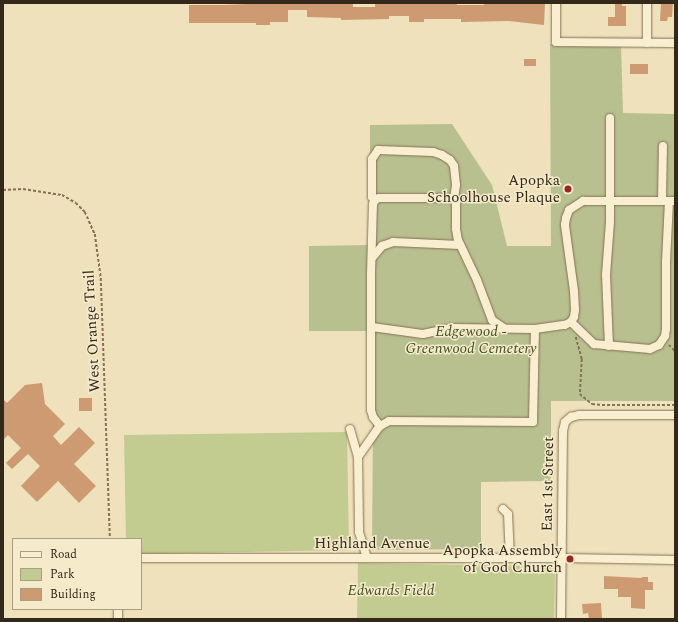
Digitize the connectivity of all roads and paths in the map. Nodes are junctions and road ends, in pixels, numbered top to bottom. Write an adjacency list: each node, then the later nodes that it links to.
1 (556, 3): 3 (street)
2 (647, 3): 3 (street)
3 (647, 42): 4 (street)
4 (675, 42)
5 (610, 118): 10 (street)
6 (663, 146): 11 (street)
7 (3, 190): 25 (path, West Orange Trail)
8 (375, 200): 9 (street); 9 (street); 13 (street)
9 (454, 200): 12 (street)
10 (610, 201): 11 (street); 14 (street); 18 (street)
11 (669, 201): 18 (street)
12 (460, 244): 13 (street); 16 (street)
13 (371, 258): 15 (street)
14 (571, 322): 17 (street); 18 (street); 19 (path)
15 (372, 327): 16 (street); 21 (street)
16 (504, 328): 17 (street)
17 (535, 329): 21 (street)
18 (609, 346)
19 (675, 405)
20 (675, 415): 29 (street, East 1st Street)
21 (380, 426): 23 (street)
22 (350, 429): 23 (street)
23 (358, 457): 27 (street)
24 (503, 509): 28 (street)
25 (110, 538)
26 (142, 558): 27 (street, Highland Avenue)
27 (367, 558): 28 (street, Highland Avenue)
28 (510, 558): 29 (street, Highland Avenue)
29 (561, 558): 30 (street, Highland Avenue); 31 (street, East 1st Street)
30 (675, 560)
31 (561, 619)

